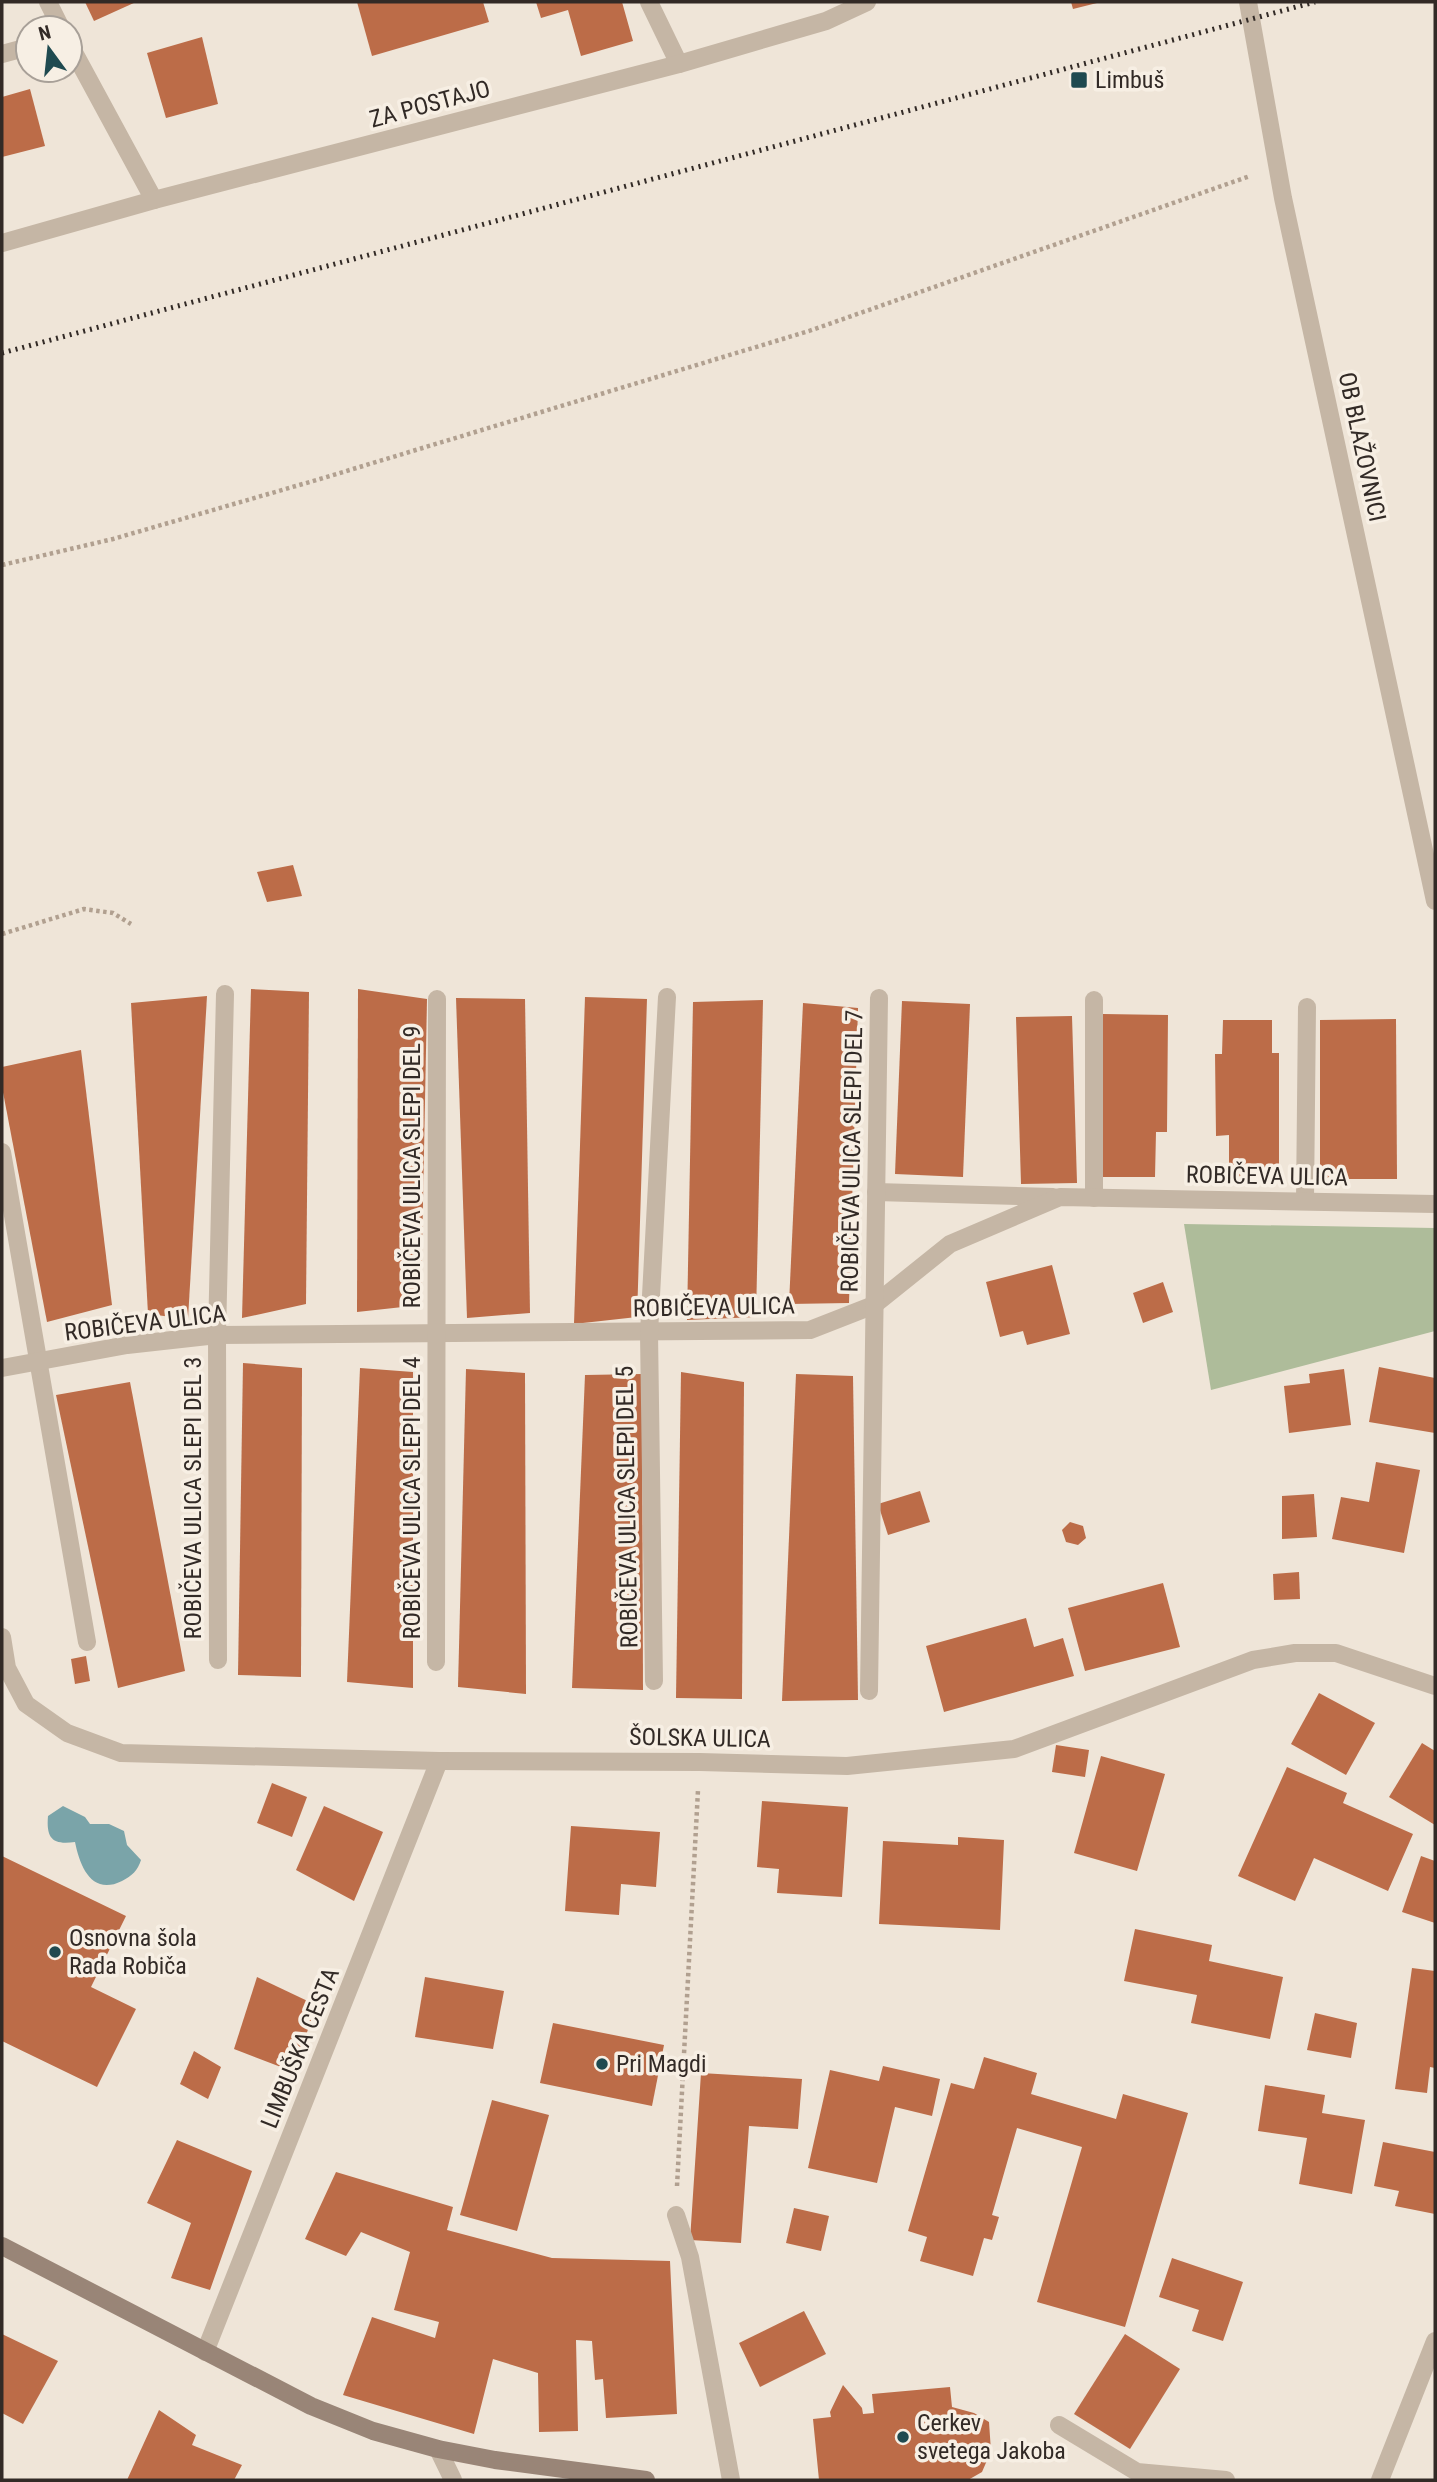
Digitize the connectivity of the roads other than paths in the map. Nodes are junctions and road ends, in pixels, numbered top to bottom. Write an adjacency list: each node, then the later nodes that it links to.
1 (649, 2): 4 (street)
2 (867, 2): 4 (street, ZA POSTAJO)
3 (1248, 2): 8 (street, OB BLAŽOVNICI)
4 (679, 64): 6 (street, ZA POSTAJO)
5 (84, 71): 6 (street)
6 (154, 200): 7 (street, ZA POSTAJO)
7 (2, 243)
8 (1435, 901)
9 (225, 994): 24 (street, ROBIČEVA ULICA SLEPI DEL 3)
10 (667, 996): 22 (street, ROBIČEVA ULICA SLEPI DEL 5)
11 (879, 998): 16 (street, ROBIČEVA ULICA SLEPI DEL 7)
12 (437, 999): 23 (street, ROBIČEVA ULICA SLEPI DEL 9)
13 (1094, 1000): 18 (street)
14 (1307, 1007): 19 (street)
15 (2, 1152): 25 (street)
16 (876, 1192): 17 (street); 21 (street, ROBIČEVA ULICA SLEPI DEL 7)
17 (1060, 1197): 18 (street, ROBIČEVA ULICA); 21 (street, ROBIČEVA ULICA)
18 (1094, 1198): 19 (street, ROBIČEVA ULICA)
19 (1306, 1200): 20 (street, ROBIČEVA ULICA)
20 (1435, 1203)
21 (874, 1305): 22 (street, ROBIČEVA ULICA); 33 (street, ROBIČEVA ULICA SLEPI DEL 7)
22 (649, 1333): 23 (street, ROBIČEVA ULICA); 31 (street, ROBIČEVA ULICA SLEPI DEL 5)
23 (437, 1334): 24 (street, ROBIČEVA ULICA); 30 (street, ROBIČEVA ULICA SLEPI DEL 4)
24 (217, 1335): 25 (street, ROBIČEVA ULICA); 29 (street, ROBIČEVA ULICA SLEPI DEL 3)
25 (37, 1363): 26 (street, ROBIČEVA ULICA); 28 (street)
26 (2, 1368)
27 (2, 1637): 34 (street, ŠOLSKA ULICA)
28 (87, 1642)
29 (218, 1660)
30 (436, 1662)
31 (654, 1681)
32 (1435, 1686): 34 (street, ŠOLSKA ULICA)
33 (869, 1691)
34 (439, 1761): 38 (street, LIMBUŠKA CESTA)
35 (676, 2215): 43 (street)
36 (2, 2246): 38 (main road)
37 (1435, 2341): 45 (street)
38 (205, 2351): 40 (main road)
39 (1059, 2425): 44 (street)
40 (438, 2449): 41 (street); 42 (main road)
41 (453, 2480)
42 (646, 2480)
43 (732, 2480)
44 (1226, 2480)
45 (1380, 2480)

